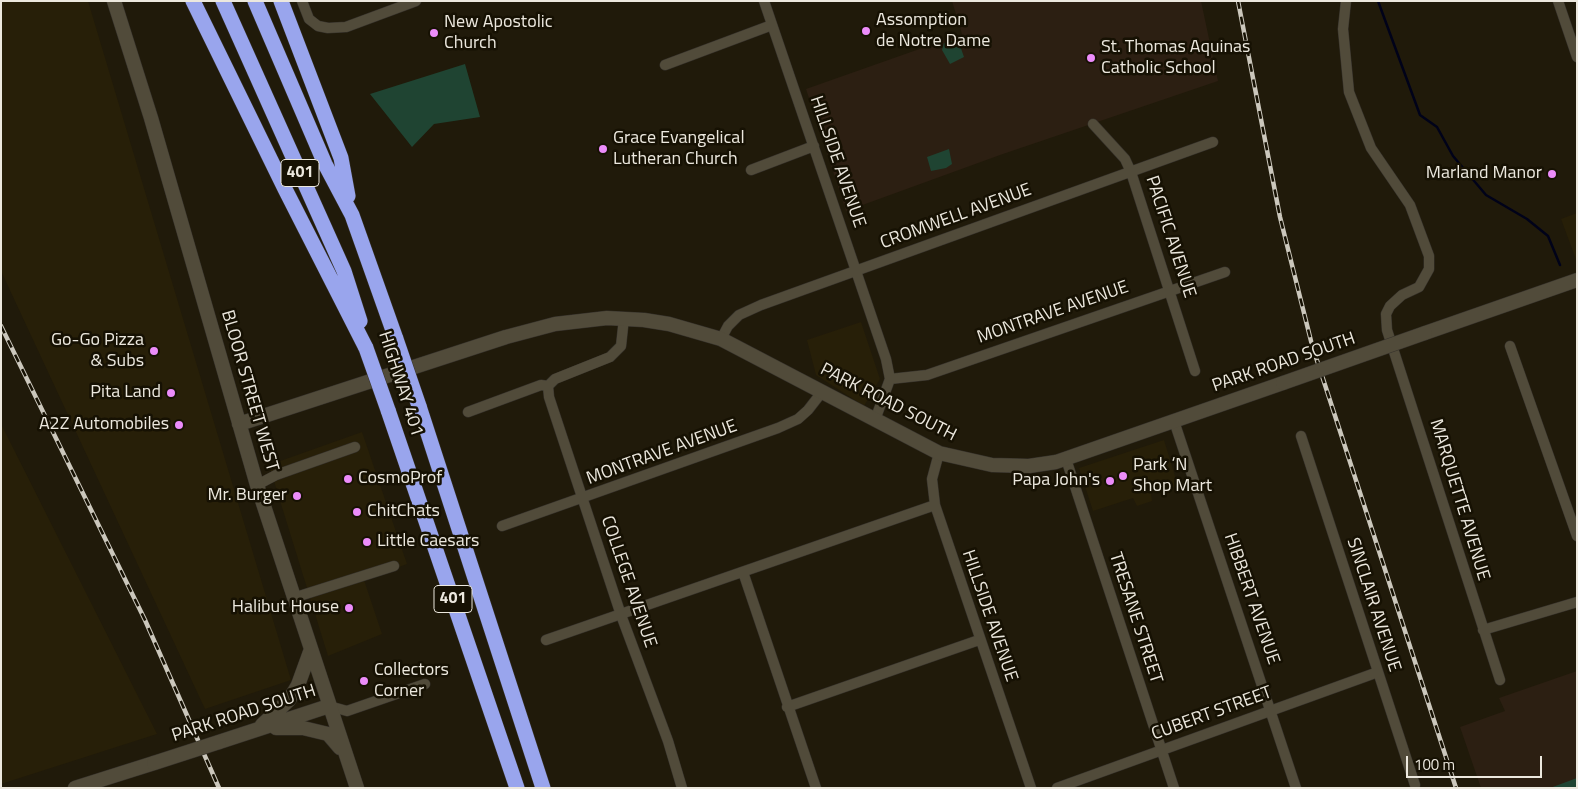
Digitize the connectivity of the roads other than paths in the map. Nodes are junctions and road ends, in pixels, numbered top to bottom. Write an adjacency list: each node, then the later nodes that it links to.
1 (114, 1): 35 (main road, BLOOR STREET WEST)
2 (193, 1): 27 (highway)
3 (223, 1): 27 (highway, HIGHWAY 401 / 401)
4 (255, 1): 19 (highway, HIGHWAY 401 / 401)
5 (281, 1): 19 (highway)
6 (302, 1): 7 (street)
7 (416, 1)
8 (764, 1): 11 (street, HILLSIDE AVENUE)
9 (1346, 1): 50 (street, MARQUETTE AVENUE)
10 (1558, 1): 12 (street)
11 (772, 25): 13 (street); 16 (street, HILLSIDE AVENUE)
12 (1577, 57)
13 (666, 65)
14 (1093, 124): 18 (street, PACIFIC AVENUE)
15 (1212, 142): 18 (street, CROMWELL AVENUE)
16 (814, 146): 17 (street); 20 (street, HILLSIDE AVENUE)
17 (751, 170)
18 (1132, 172): 20 (street, CROMWELL AVENUE); 23 (street, PACIFIC AVENUE)
19 (352, 215): 67 (highway, HIGHWAY 401 / 401, bridge)
20 (857, 270): 25 (street, CROMWELL AVENUE); 29 (street, HILLSIDE AVENUE)
21 (1225, 272): 23 (street, MONTRAVE AVENUE)
22 (1577, 280): 34 (main road, PARK ROAD SOUTH, bridge)
23 (1170, 289): 28 (street, PACIFIC AVENUE); 29 (street, MONTRAVE AVENUE)
24 (624, 318): 25 (main road, PARK ROAD SOUTH); 30 (street); 35 (main road, PARK ROAD SOUTH)
25 (721, 339): 31 (main road, PARK ROAD SOUTH)
26 (1510, 346): 44 (street)
27 (366, 348): 66 (highway, HIGHWAY 401 / 401, bridge)
28 (1195, 370)
29 (890, 379): 33 (street)
30 (548, 386): 32 (street); 41 (street, COLLEGE AVENUE)
31 (822, 392): 33 (main road, PARK ROAD SOUTH); 41 (street, MONTRAVE AVENUE)
32 (468, 412)
33 (874, 420): 38 (main road, PARK ROAD SOUTH)
34 (1174, 422): 39 (main road, PARK ROAD SOUTH); 59 (street, HIBBERT AVENUE)
35 (239, 424): 40 (main road, BLOOR STREET WEST)
36 (1301, 436): 54 (street, SINCLAIR AVENUE)
37 (355, 447): 40 (street)
38 (939, 453): 39 (main road, PARK ROAD SOUTH); 42 (street, HILLSIDE AVENUE)
39 (1066, 459): 61 (street, TRESANE STREET)
40 (257, 485): 47 (main road, BLOOR STREET WEST)
41 (583, 498): 43 (street, MONTRAVE AVENUE); 49 (street, COLLEGE AVENUE)
42 (935, 505): 46 (street); 52 (street, HILLSIDE AVENUE)
43 (502, 526)
44 (1577, 536)
45 (394, 566): 47 (street)
46 (743, 572): 49 (street); 58 (street)
47 (293, 598): 53 (main road, BLOOR STREET WEST)
48 (1577, 602): 50 (street)
49 (621, 615): 51 (street); 68 (street, COLLEGE AVENUE)
50 (1483, 630): 55 (street, MARQUETTE AVENUE)
51 (546, 640)
52 (979, 640): 58 (street); 70 (street, HILLSIDE AVENUE)
53 (310, 652): 57 (main road, BLOOR STREET WEST); 60 (main road)
54 (1378, 672): 59 (street, CUBERT STREET); 63 (street, SINCLAIR AVENUE)
55 (1500, 680)
56 (425, 684): 57 (street, PARK ROAD SOUTH)
57 (329, 706): 60 (main road, PARK ROAD SOUTH); 62 (main road, BLOOR STREET WEST)
58 (788, 706): 69 (street)
59 (1270, 710): 61 (street, CUBERT STREET); 73 (street, HIBBERT AVENUE)
60 (258, 729): 62 (main road); 64 (main road, PARK ROAD SOUTH, bridge)
61 (1161, 749): 71 (street, CUBERT STREET); 72 (street, TRESANE STREET)
62 (346, 757): 65 (main road, BLOOR STREET WEST)
63 (1415, 785)
64 (75, 788)
65 (357, 788)
66 (517, 788)
67 (543, 788)
68 (682, 788)
69 (816, 788)
70 (1031, 788)
71 (1057, 788)
72 (1174, 788)
73 (1296, 788)

